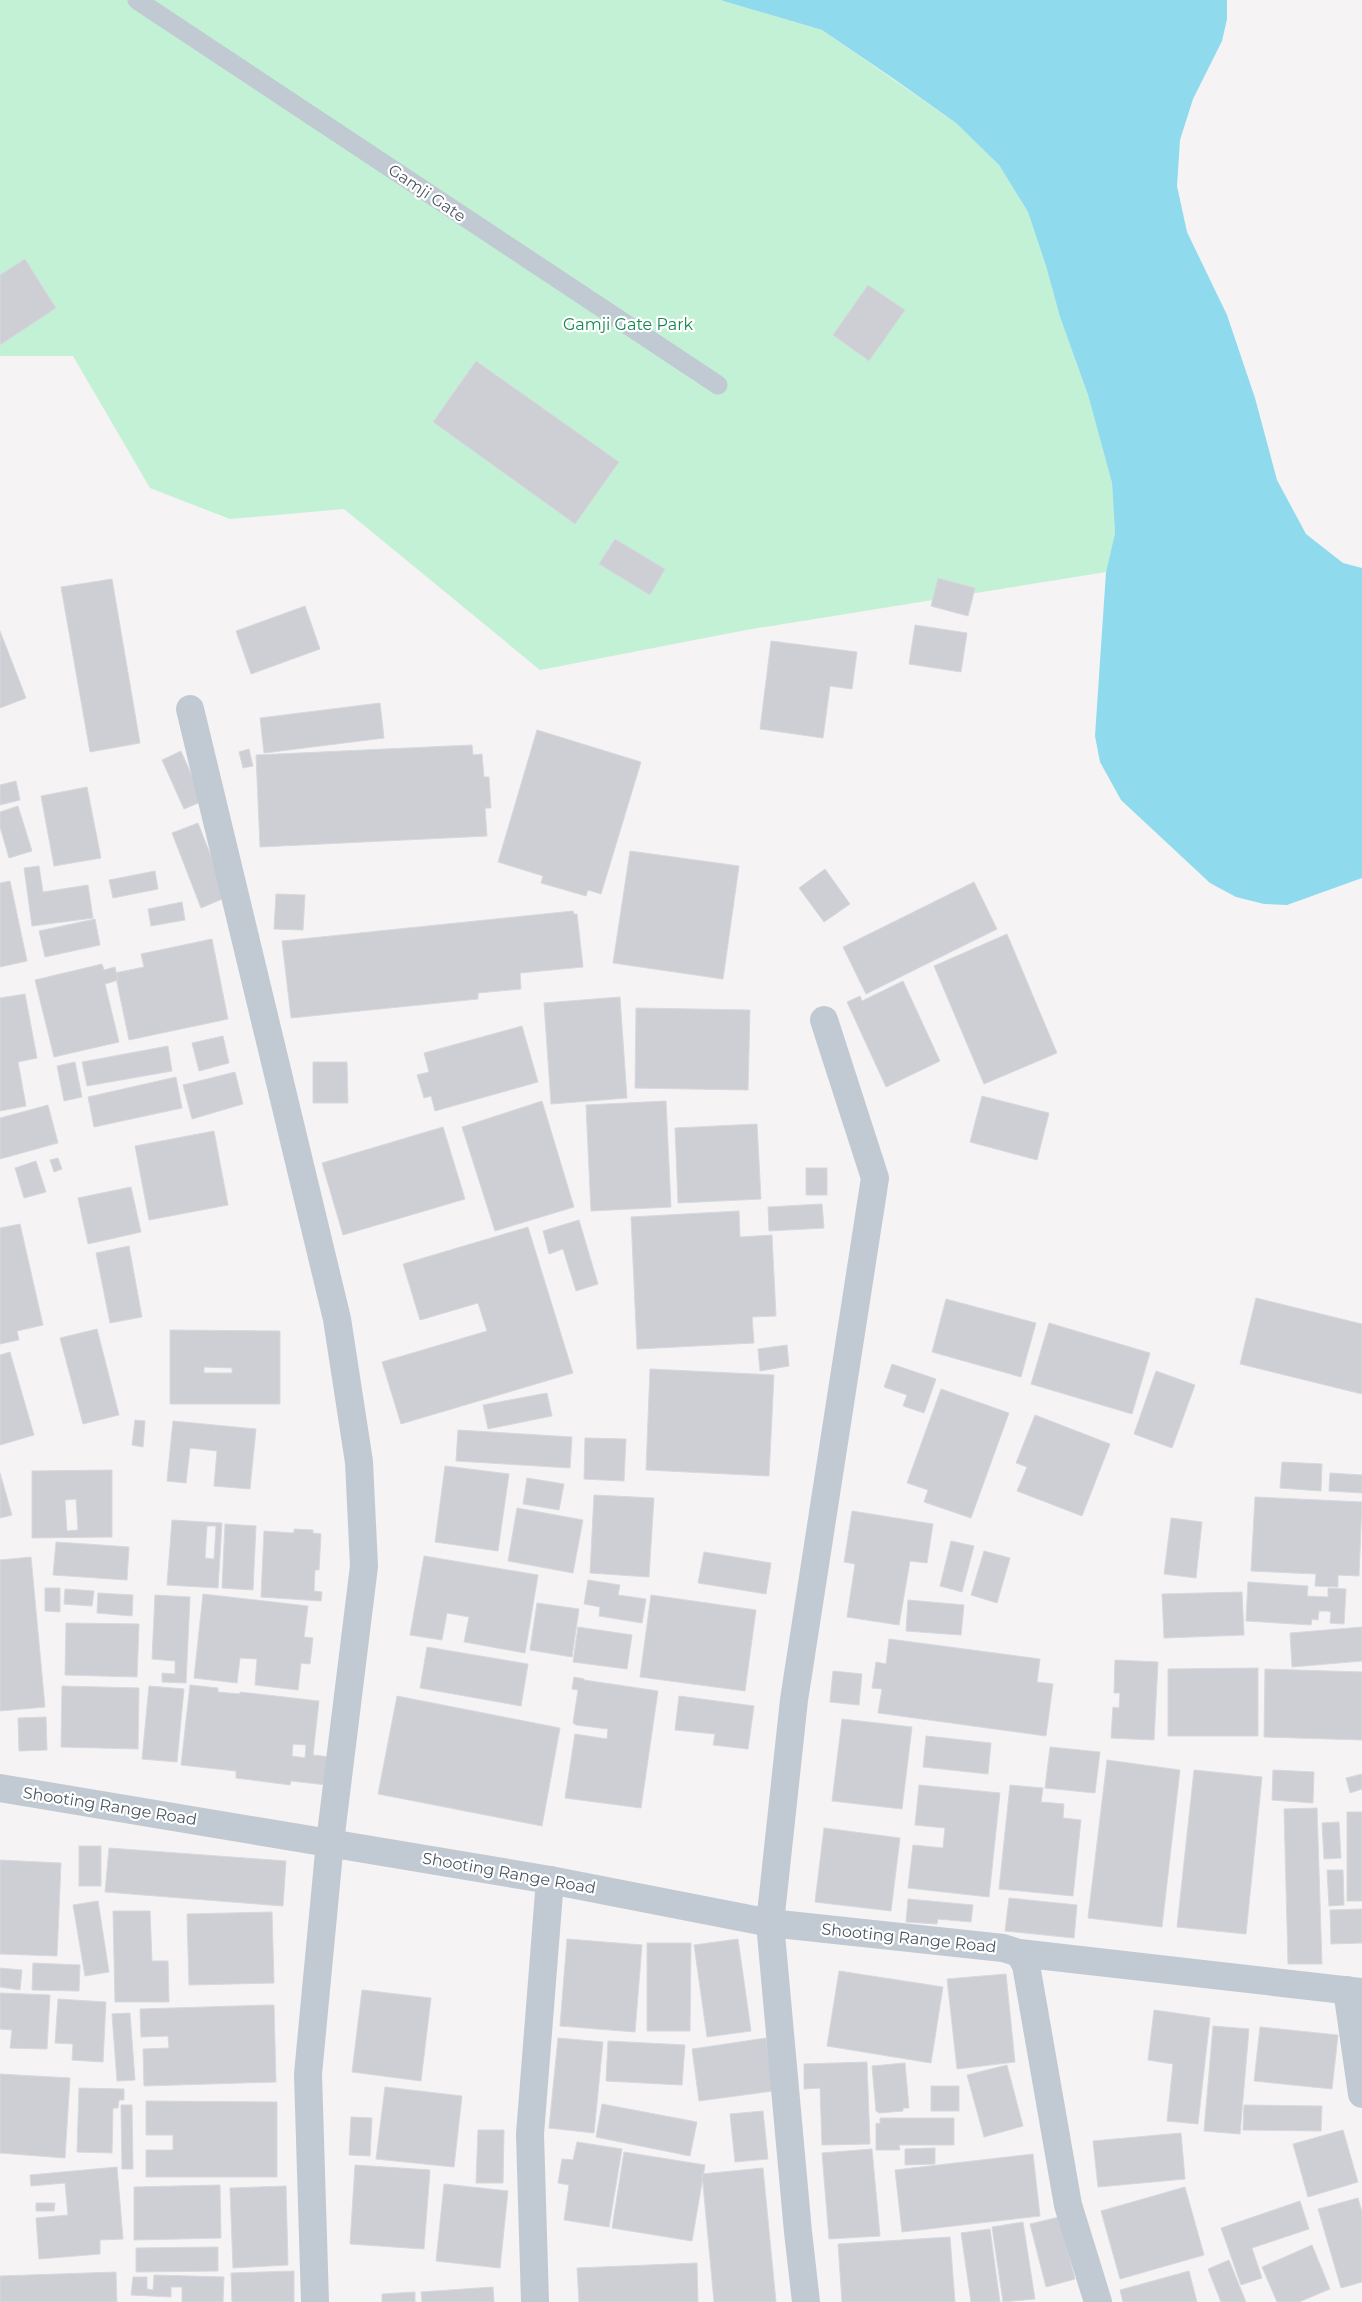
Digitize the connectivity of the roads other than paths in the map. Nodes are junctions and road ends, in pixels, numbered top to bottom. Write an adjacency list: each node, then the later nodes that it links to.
1 (137, 0): 2 (lane, Gamji Gate)
2 (718, 385)
3 (190, 709): 6 (street)
4 (824, 1020): 8 (street)
5 (0, 1788): 6 (street, Shooting Range Road)
6 (330, 1842): 7 (street, Shooting Range Road); 12 (street)
7 (550, 1880): 8 (street, Shooting Range Road); 13 (street)
8 (770, 1923): 9 (street, Shooting Range Road); 14 (street)
9 (1019, 1953): 10 (street, Shooting Range Road); 15 (street, Shooting Range Road)
10 (1355, 1991): 11 (street)
11 (1362, 2094)
12 (314, 2302)
13 (535, 2302)
14 (806, 2302)
15 (1098, 2302)

